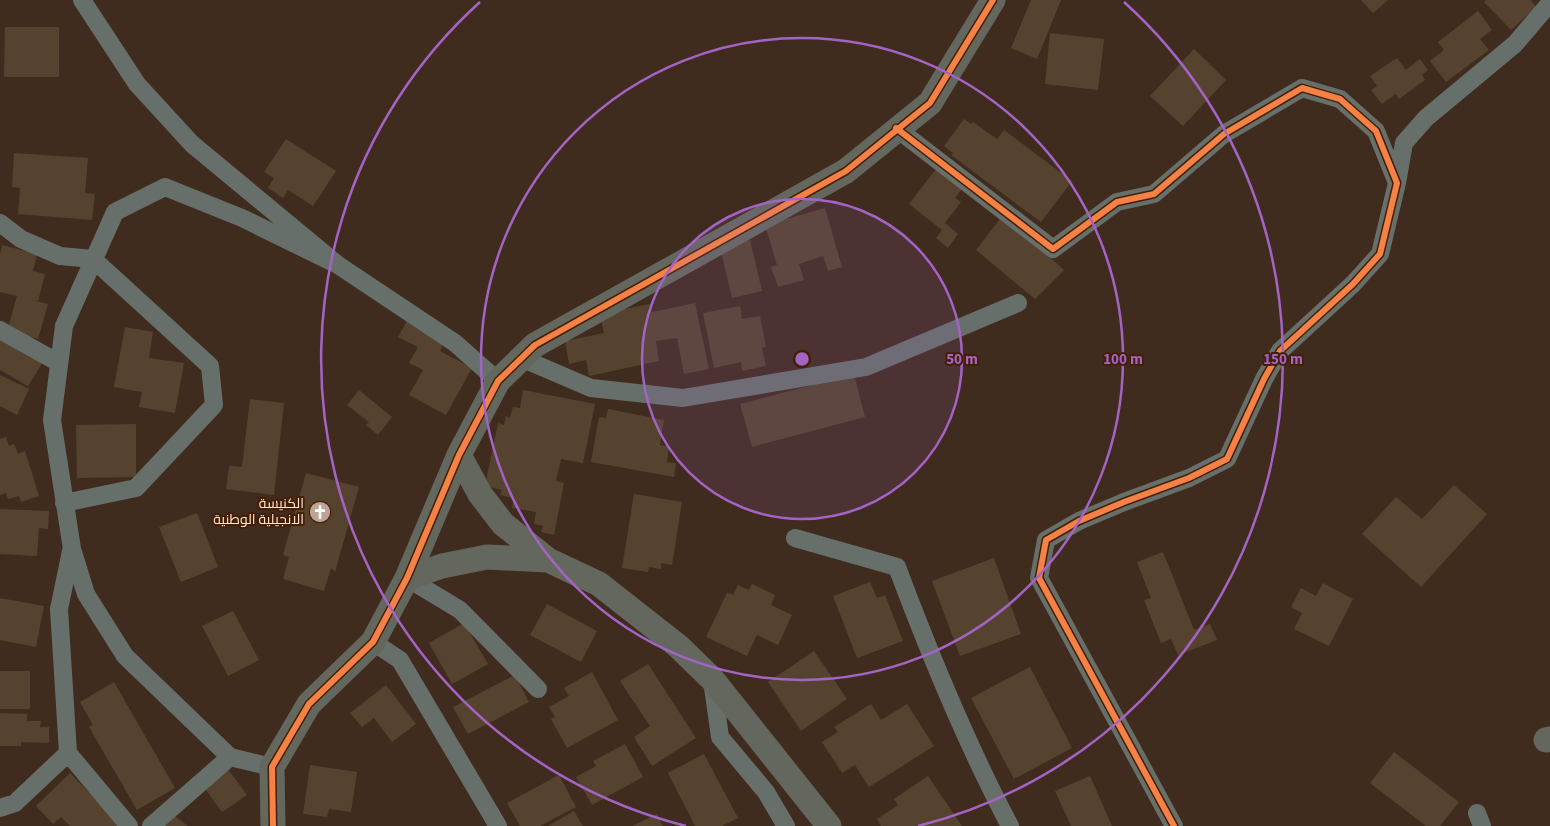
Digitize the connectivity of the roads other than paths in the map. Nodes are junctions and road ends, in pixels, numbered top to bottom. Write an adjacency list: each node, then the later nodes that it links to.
1 (82, 0): 8 (street)
2 (993, 0): 4 (street)
3 (1550, 3): 5 (street)
4 (896, 128): 5 (street); 11 (street)
5 (1397, 183): 34 (street)
6 (0, 223): 7 (street)
7 (93, 259): 8 (street); 12 (street); 15 (street)
8 (338, 265): 13 (street)
9 (1018, 303): 11 (street)
10 (0, 330): 12 (street)
11 (521, 358): 13 (street)
12 (59, 363): 15 (street)
13 (498, 381): 14 (street)
14 (459, 455): 18 (street); 19 (street)
15 (64, 503): 17 (street)
16 (795, 538): 33 (street)
17 (72, 549): 23 (street); 24 (street)
18 (548, 560): 19 (street); 21 (street)
19 (407, 578): 20 (street); 22 (street)
20 (373, 642): 25 (street); 30 (street)
21 (712, 679): 31 (street); 32 (street)
22 (538, 689)
23 (68, 753): 26 (street); 27 (street)
24 (230, 757): 25 (street); 28 (street)
25 (272, 767): 29 (street)
26 (0, 808)
27 (129, 826)
28 (151, 826)
29 (273, 826)
30 (498, 826)
31 (786, 826)
32 (829, 826)
33 (1010, 826)
34 (1174, 826)

